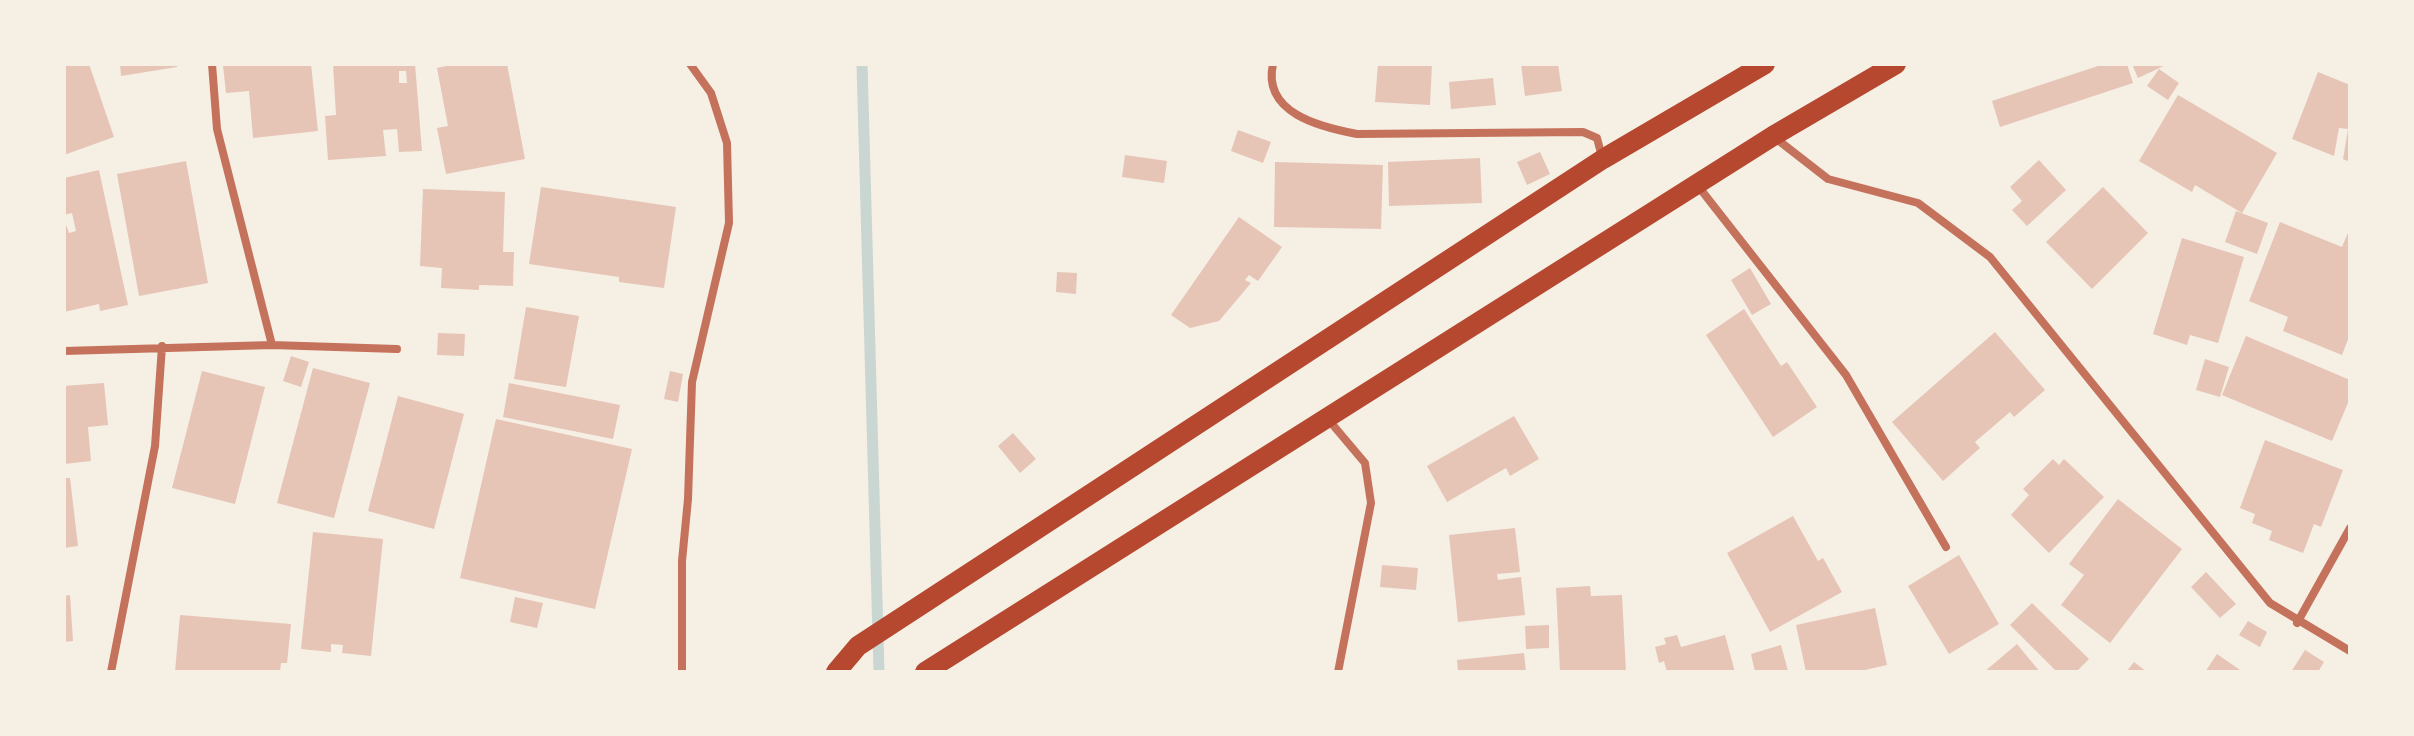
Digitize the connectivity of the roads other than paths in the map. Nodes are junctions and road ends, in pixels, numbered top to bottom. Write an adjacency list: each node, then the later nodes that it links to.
1 (212, 64): 9 (street)
2 (690, 64): 19 (street)
3 (1273, 64): 7 (street)
4 (1765, 64): 7 (main road)
5 (1896, 64): 6 (main road)
6 (1773, 136): 8 (main road); 16 (street)
7 (1603, 159): 20 (main road)
8 (1696, 184): 13 (main road); 15 (street)
9 (272, 345): 10 (street); 11 (street)
10 (162, 346): 12 (street); 18 (street)
11 (397, 349)
12 (64, 351)
13 (1326, 417): 21 (main road); 22 (street)
14 (2350, 528): 16 (street)
15 (1946, 547)
16 (2297, 623): 17 (street)
17 (2350, 651)
18 (111, 672)
19 (682, 672)
20 (836, 672)
21 (925, 672)
22 (1338, 672)

